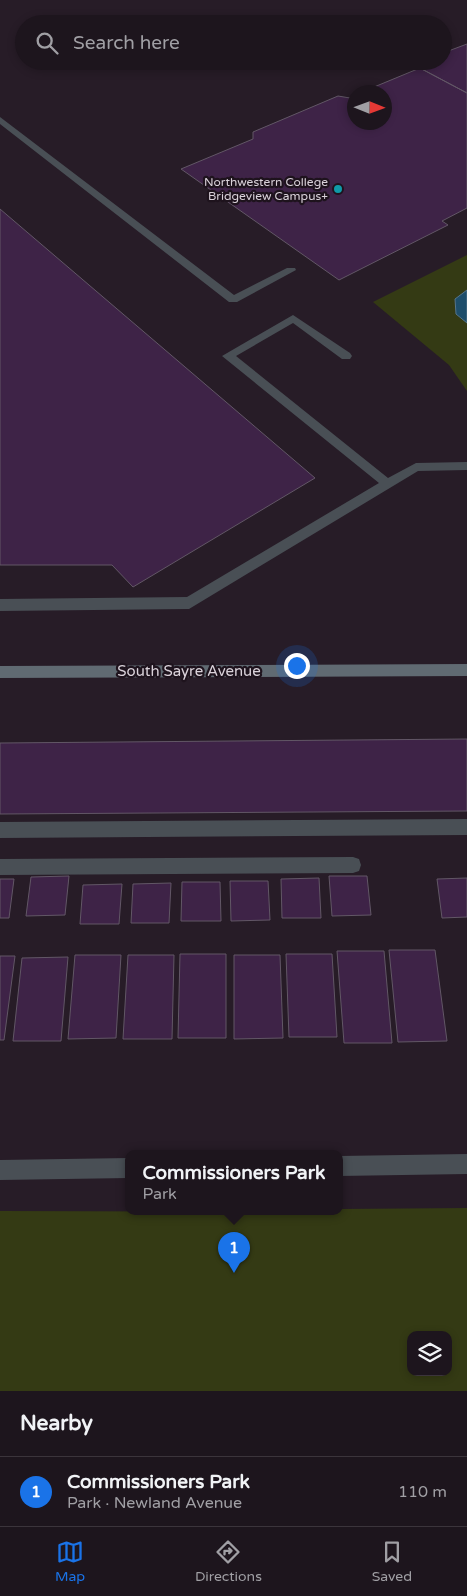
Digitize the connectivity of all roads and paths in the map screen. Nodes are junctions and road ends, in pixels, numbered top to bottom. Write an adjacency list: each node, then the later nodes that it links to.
1 (0, 120): 2 (street)
2 (291, 270)
3 (346, 356): 5 (street)
4 (467, 466): 5 (street)
5 (388, 484): 6 (street)
6 (0, 605)
7 (467, 670): 8 (street, South Sayre Avenue)
8 (0, 672)
9 (467, 827): 10 (street)
10 (0, 830)
11 (353, 865): 12 (street)
12 (0, 867)
13 (467, 1164): 14 (street)
14 (343, 1166)
15 (125, 1168): 16 (street)
16 (0, 1170)

